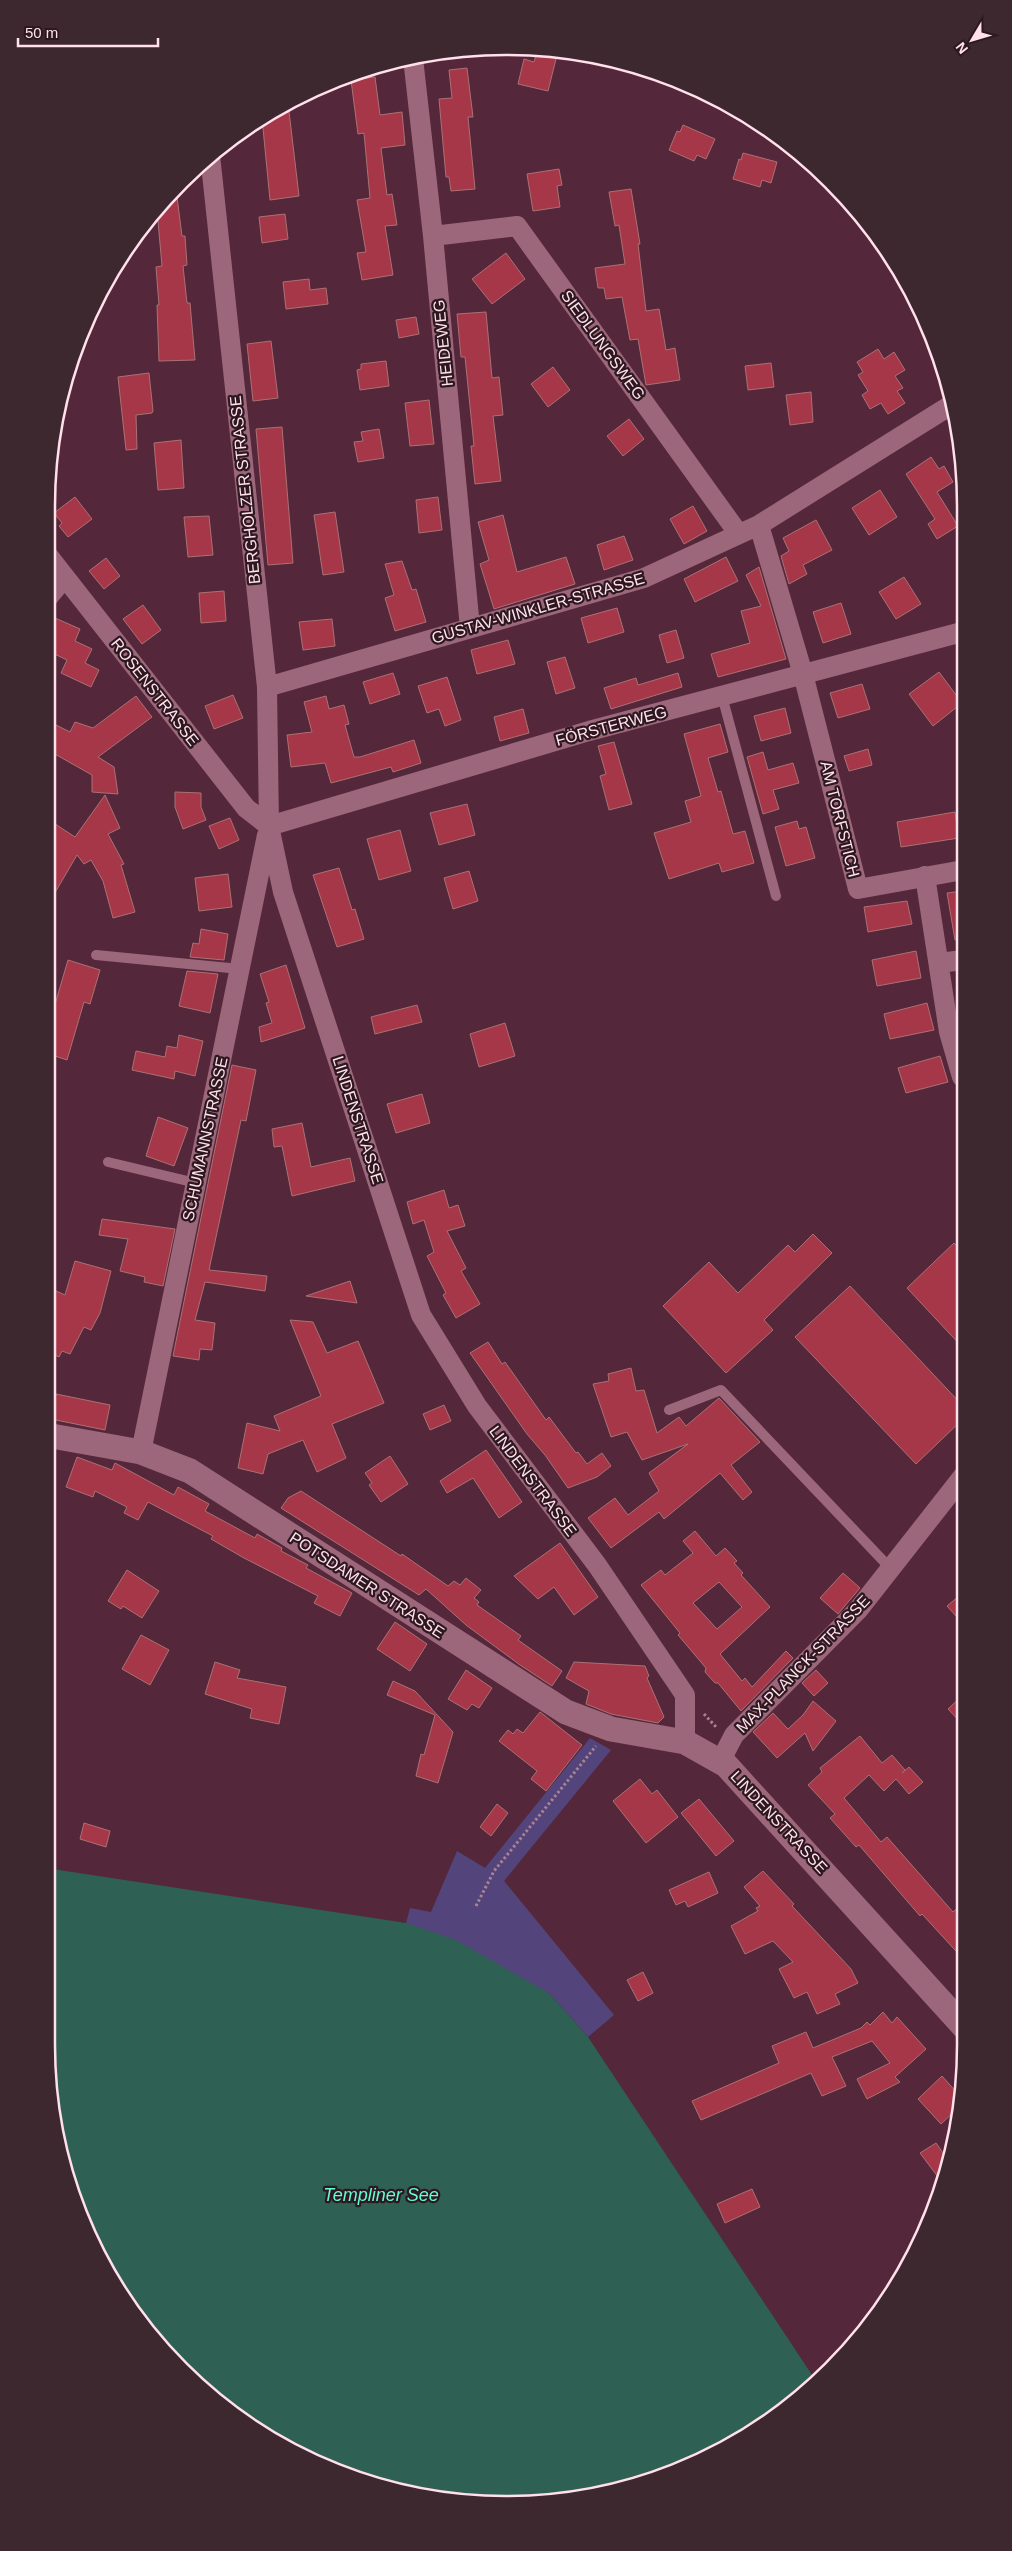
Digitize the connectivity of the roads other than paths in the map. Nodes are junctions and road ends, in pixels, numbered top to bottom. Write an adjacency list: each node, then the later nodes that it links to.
1 (413, 65): 3 (street, HEIDEWEG)
2 (211, 165): 13 (street, BERGHOLZER STRASSE)
3 (433, 236): 6 (street, SIEDLUNGSWEG); 10 (street, HEIDEWEG)
4 (946, 408): 5 (street, GUSTAV-WINKLER-STRASSE)
5 (759, 525): 6 (street, GUSTAV-WINKLER-STRASSE); 12 (street)
6 (738, 533): 10 (street, GUSTAV-WINKLER-STRASSE)
7 (55, 564): 8 (street, ROSENSTRASSE)
8 (65, 577): 9 (street); 15 (street, ROSENSTRASSE)
9 (55, 589)
10 (470, 628): 13 (street, GUSTAV-WINKLER-STRASSE)
11 (957, 633): 12 (street, FÖRSTERWEG)
12 (803, 674): 14 (street, FÖRSTERWEG); 17 (street, AM TORFSTICH)
13 (266, 687): 15 (street, BERGHOLZER STRASSE)
14 (722, 696): 15 (street, FÖRSTERWEG); 18 (lane)
15 (269, 826): 22 (street, SCHUMANNSTRASSE); 31 (street, LINDENSTRASSE)
16 (957, 871): 17 (street, AM TORFSTICH)
17 (925, 876): 21 (street)
18 (776, 896)
19 (96, 955): 22 (lane)
20 (957, 961): 21 (street)
21 (939, 963): 23 (street)
22 (240, 968): 25 (street, SCHUMANNSTRASSE)
23 (957, 1060)
24 (108, 1162): 25 (lane)
25 (196, 1183): 28 (street, SCHUMANNSTRASSE)
26 (669, 1410): 30 (lane)
27 (55, 1437): 28 (street, POTSDAMER STRASSE)
28 (141, 1452): 31 (street, POTSDAMER STRASSE)
29 (957, 1484): 30 (street, MAX-PLANCK-STRASSE)
30 (891, 1568): 32 (street, MAX-PLANCK-STRASSE)
31 (685, 1742): 32 (street, LINDENSTRASSE)
32 (720, 1762): 33 (street, LINDENSTRASSE)
33 (957, 2019)

